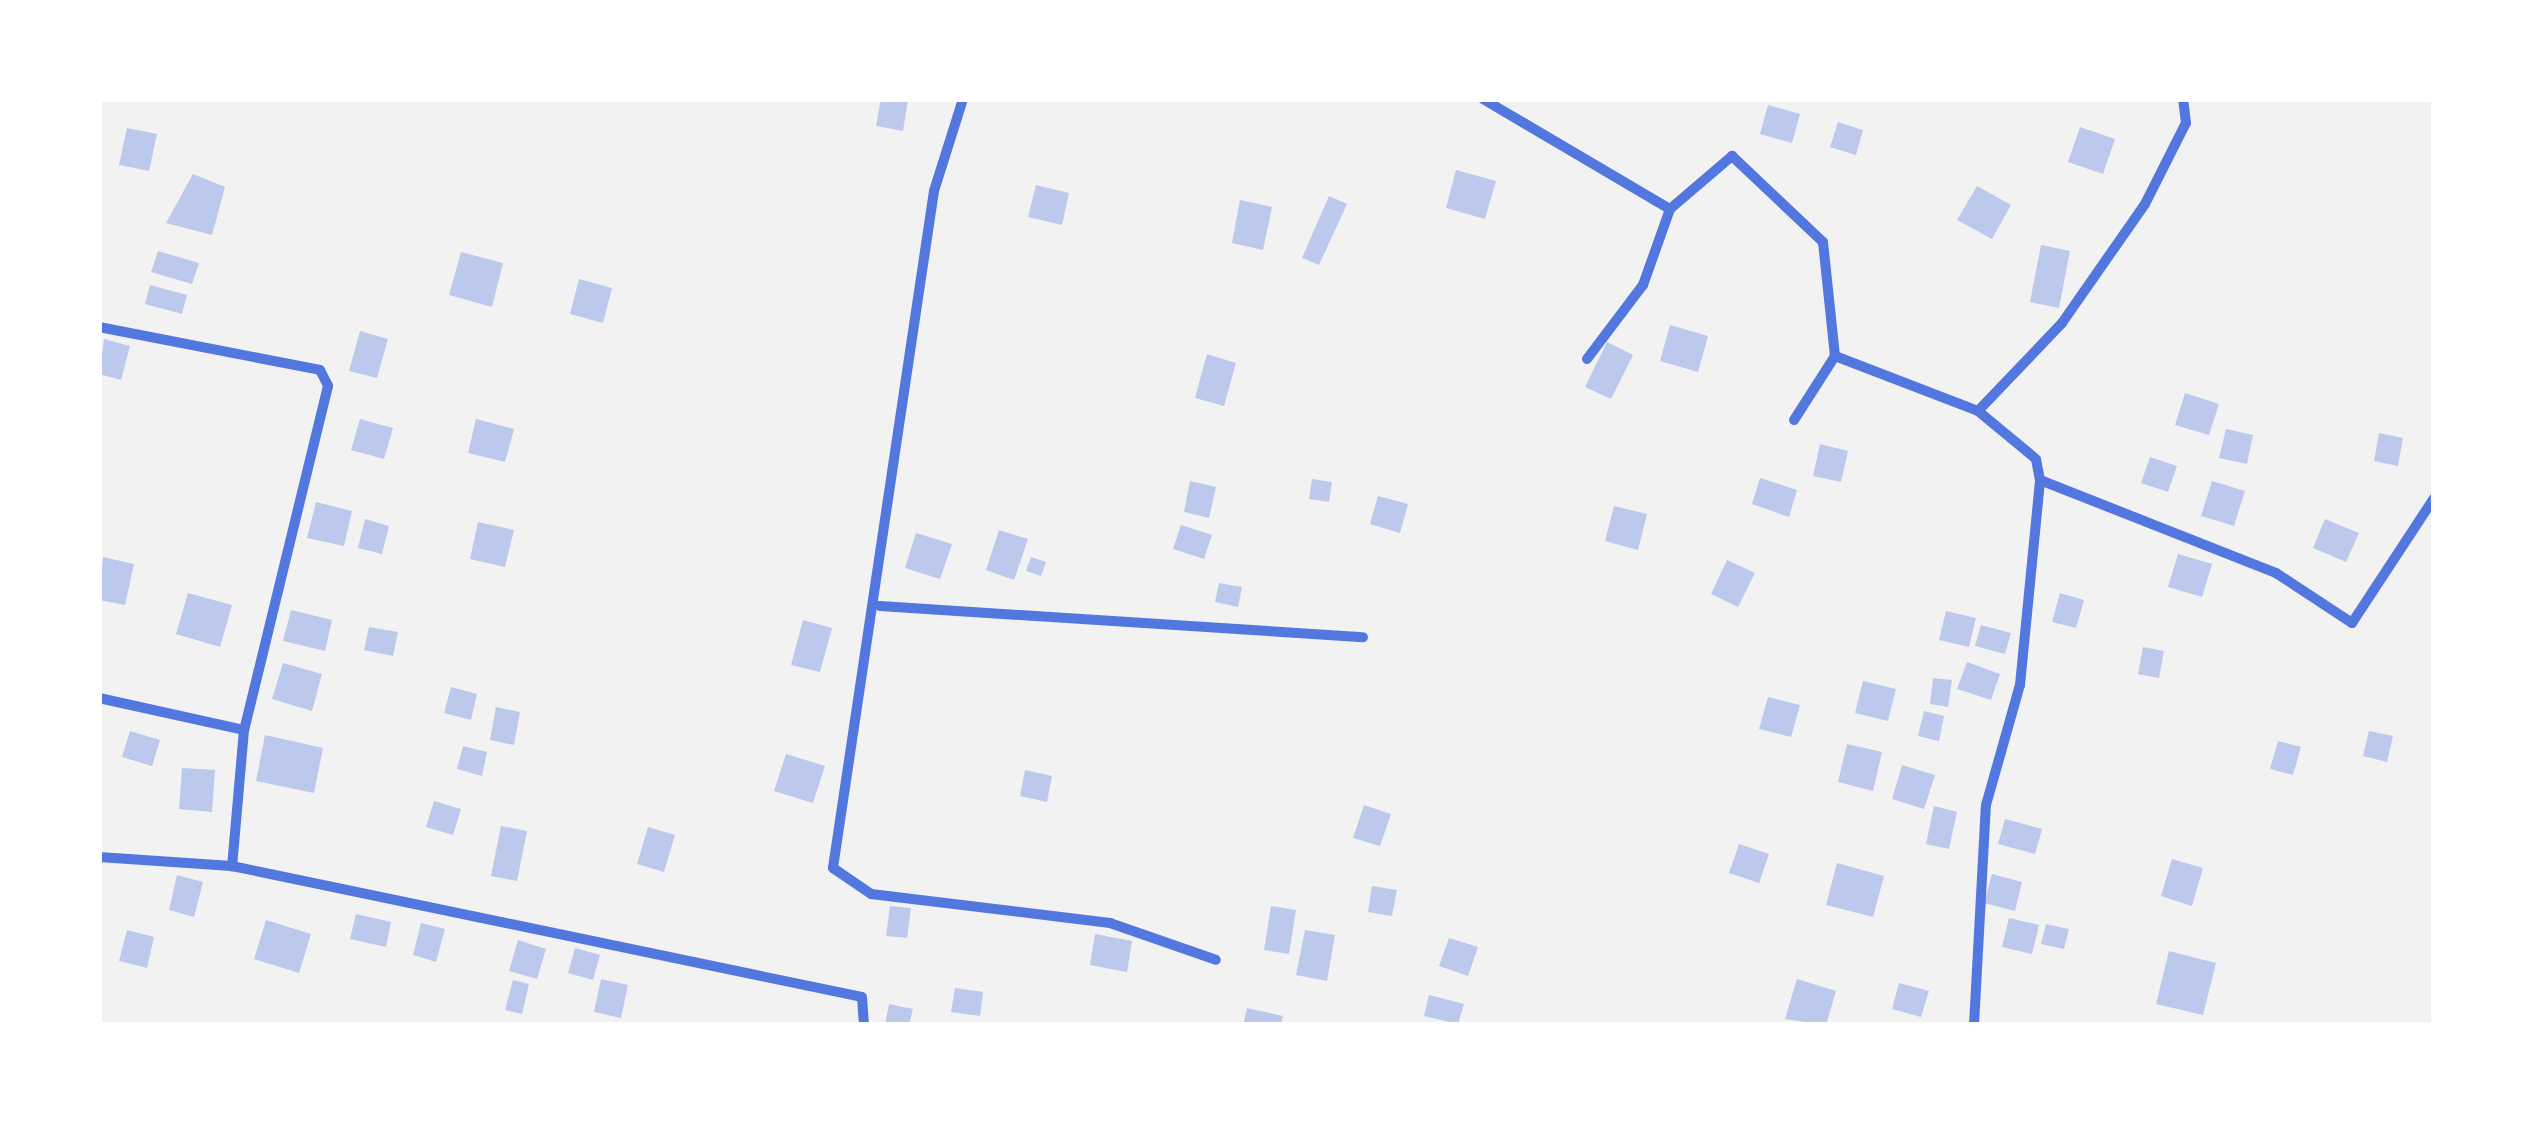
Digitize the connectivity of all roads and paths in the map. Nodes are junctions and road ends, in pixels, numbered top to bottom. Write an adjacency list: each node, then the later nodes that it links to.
1 (963, 99): 12 (street)
2 (1483, 99): 4 (street)
3 (2183, 99): 8 (street)
4 (1670, 208): 6 (street); 7 (street)
5 (99, 327): 15 (street)
6 (1835, 356): 8 (street); 9 (street)
7 (1587, 358)
8 (1978, 411): 10 (street)
9 (1794, 420)
10 (2040, 480): 11 (street); 20 (street)
11 (2434, 498)
12 (880, 606): 13 (street); 18 (street)
13 (1363, 637)
14 (99, 698): 15 (street)
15 (244, 730): 17 (street)
16 (99, 857): 17 (street)
17 (232, 866): 19 (street)
18 (1216, 960)
19 (864, 1025)
20 (1974, 1025)

